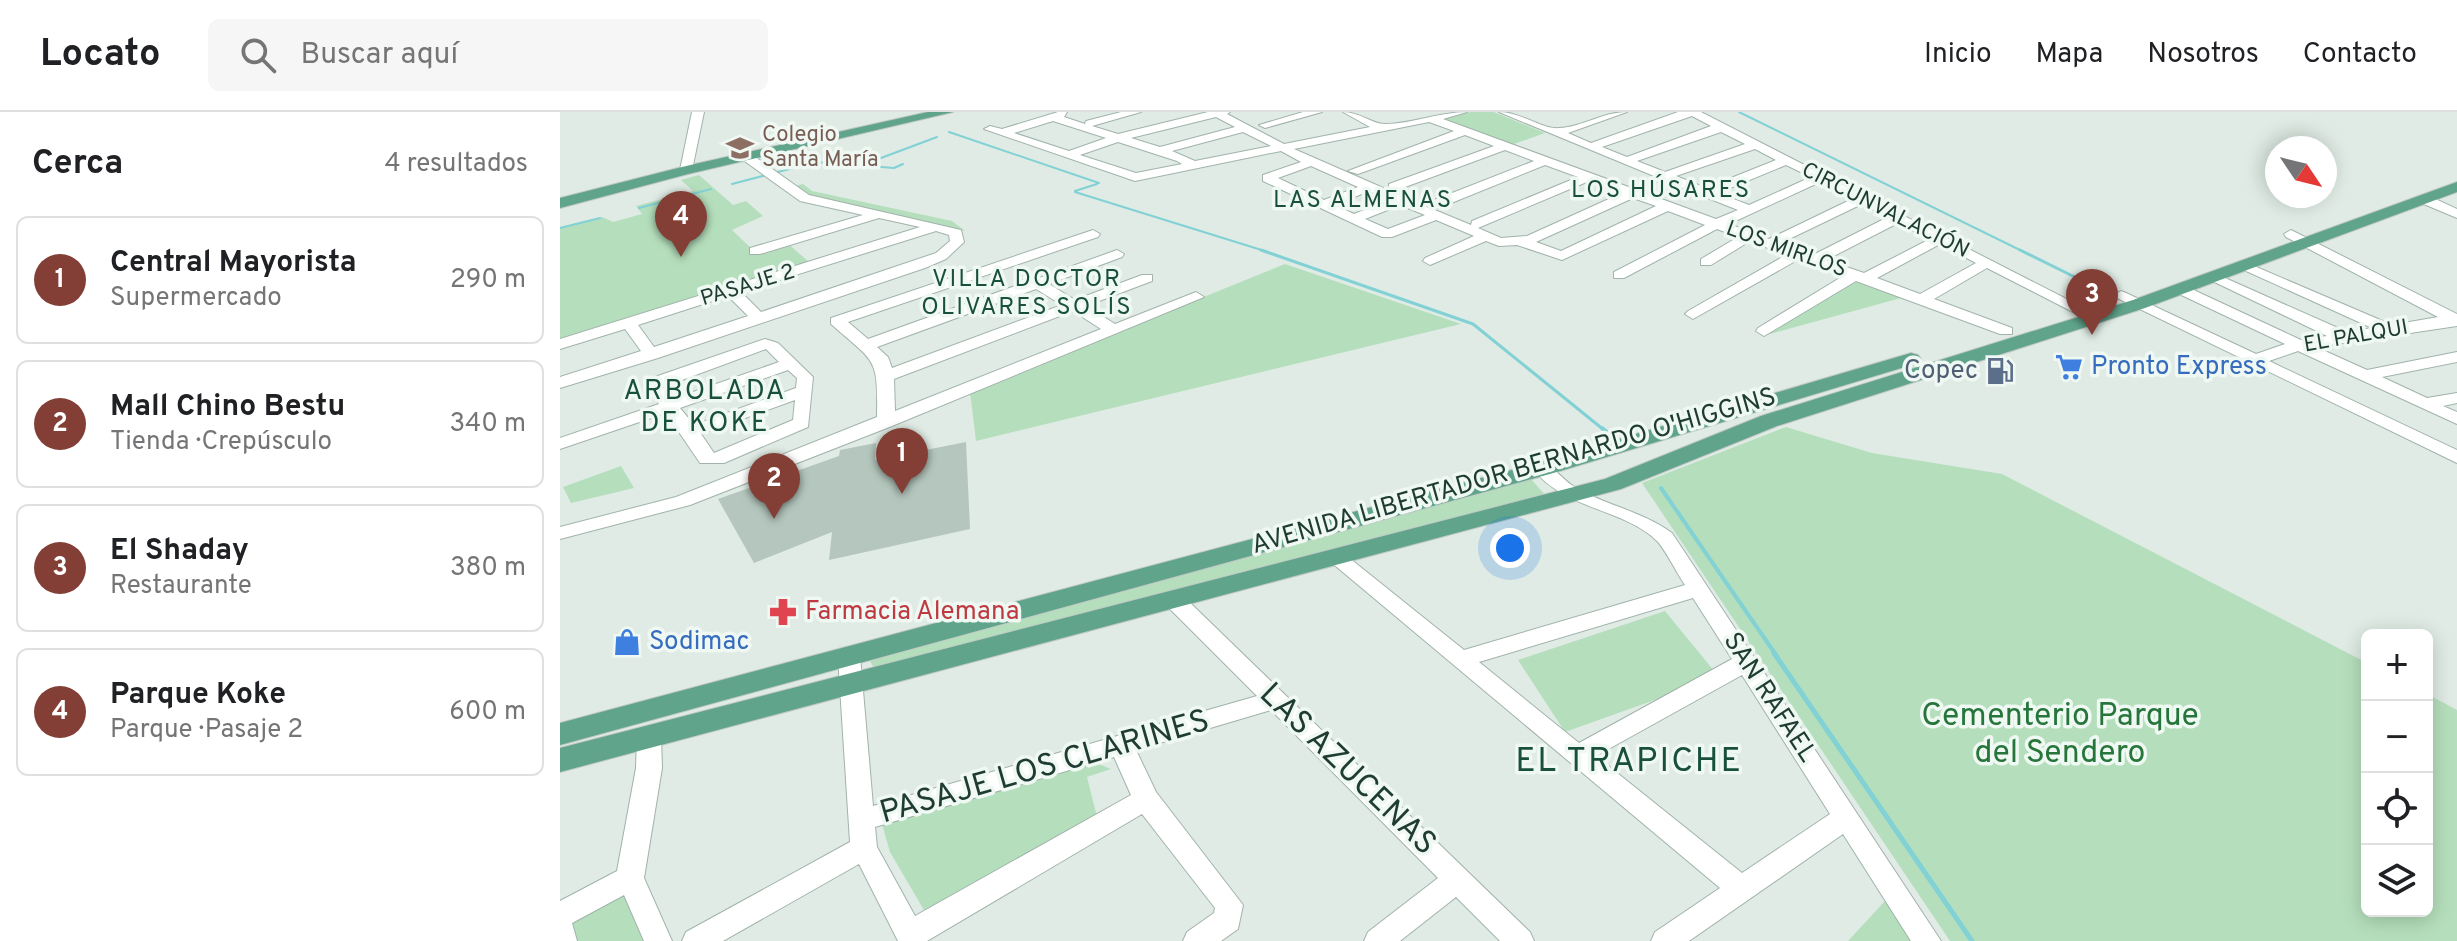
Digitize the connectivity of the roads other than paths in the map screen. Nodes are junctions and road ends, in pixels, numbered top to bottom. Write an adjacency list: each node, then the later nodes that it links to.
1 (698, 112): 40 (street)
2 (946, 112): 33 (main road)
3 (1073, 112): 15 (street); 17 (street)
4 (1135, 112): 17 (street)
5 (1240, 112): 18 (street)
6 (1316, 112): 18 (street)
7 (1349, 112): 21 (street)
8 (1461, 112): 14 (street)
9 (1505, 112): 16 (street)
10 (1547, 112): 16 (street)
11 (1621, 112): 23 (street)
12 (1218, 113): 19 (street); 24 (street)
13 (1693, 113): 20 (street, CIRCUNVALACIÓN); 29 (street)
14 (1433, 116): 21 (street); 22 (street, LOS MIRLOS)
15 (1052, 117): 25 (street); 32 (street)
16 (1523, 119): 23 (street)
17 (1090, 123): 25 (street)
18 (1265, 125): 26 (street)
19 (1244, 128): 30 (street); 31 (street)
20 (1722, 128): 27 (street, CIRCUNVALACIÓN); 36 (street)
21 (1384, 129): 26 (street)
22 (1465, 131): 28 (street, LOS MIRLOS); 41 (street)
23 (1557, 133): 29 (street)
24 (1135, 134): 25 (street); 31 (street)
25 (1111, 136): 31 (street); 32 (street)
26 (1303, 145): 30 (street); 41 (street)
27 (1756, 145): 34 (street, CIRCUNVALACIÓN); 44 (street)
28 (1504, 146): 35 (street, LOS MIRLOS); 52 (street)
29 (1590, 147): 36 (street)
30 (1283, 148): 37 (street); 39 (street)
31 (1163, 150): 39 (street)
32 (1069, 155): 39 (street)
33 (747, 157): 38 (main road); 61 (street)
34 (1786, 160): 46 (street, CIRCUNVALACIÓN); 51 (street)
35 (1544, 161): 45 (street, LOS MIRLOS); 58 (street)
36 (1626, 161): 44 (street)
37 (1311, 162): 43 (street); 49 (street)
38 (722, 163): 40 (main road); 56 (main road)
39 (1193, 165)
40 (686, 170): 56 (main road)
41 (1354, 171): 52 (street)
42 (2457, 173): 70 (main road, AVENIDA LIBERTADOR BERNARDO O'HIGGINS)
43 (1340, 175): 47 (street); 49 (street)
44 (1665, 176): 50 (street); 51 (street)
45 (1589, 177): 50 (street, LOS MIRLOS); 66 (street)
46 (1820, 178): 53 (street, CIRCUNVALACIÓN); 59 (street)
47 (1368, 187): 52 (street); 55 (street)
48 (2454, 190): 54 (main road, AVENIDA LIBERTADOR BERNARDO O'HIGGINS)
49 (1293, 191): 55 (street)
50 (1630, 192): 57 (street, LOS MIRLOS); 71 (street)
51 (1706, 193): 59 (street)
52 (1396, 194): 58 (street); 63 (street)
53 (1862, 199): 62 (street, CIRCUNVALACIÓN); 72 (street)
54 (2424, 199): 60 (street); 70 (main road, AVENIDA LIBERTADOR BERNARDO O'HIGGINS)
55 (1323, 205): 63 (street)
56 (560, 206)
57 (1667, 206): 64 (street, LOS MIRLOS); 71 (street)
58 (1434, 210): 63 (street); 66 (street)
59 (1749, 210): 64 (street)
60 (2457, 214)
61 (878, 215): 65 (street); 73 (street)
62 (1897, 218): 69 (street, CIRCUNVALACIÓN); 77 (street)
63 (1353, 219)
64 (1717, 224): 68 (street, LOS MIRLOS); 84 (street)
65 (936, 227): 83 (street, PASAJE 2); 83 (street)
66 (1481, 230): 71 (street); 78 (street)
67 (1093, 234): 80 (street)
68 (1748, 236): 72 (street, LOS MIRLOS); 79 (street)
69 (1940, 239): 81 (street, CIRCUNVALACIÓN); 85 (street)
70 (2294, 240): 82 (main road, AVENIDA LIBERTADOR BERNARDO O'HIGGINS); 93 (main road, AVENIDA LIBERTADOR BERNARDO O'HIGGINS); 98 (street)
71 (1512, 242)
72 (1769, 244): 76 (street, LOS MIRLOS)
73 (755, 251)
74 (991, 254): 80 (street)
75 (1117, 254): 88 (street)
76 (1798, 254): 77 (street, LOS MIRLOS); 96 (street)
77 (1814, 260): 85 (street, LOS MIRLOS)
78 (1430, 261)
79 (1706, 262)
80 (1006, 263): 88 (street); 107 (street)
81 (1986, 263): 92 (street); 95 (street, CIRCUNVALACIÓN)
82 (2242, 266): 86 (main road, AVENIDA LIBERTADOR BERNARDO O'HIGGINS); 103 (street)
83 (856, 269): 90 (street, PASAJE 2); 97 (street)
84 (1619, 275)
85 (1859, 277): 92 (street, LOS MIRLOS); 101 (street)
86 (2211, 277): 89 (main road, AVENIDA LIBERTADOR BERNARDO O'HIGGINS); 104 (street)
87 (1147, 278): 94 (street)
88 (1037, 283): 94 (street); 107 (street)
89 (2180, 289): 93 (main road, AVENIDA LIBERTADOR BERNARDO O'HIGGINS); 106 (street)
90 (731, 291): 97 (street); 99 (street, PASAJE 2)
91 (1196, 297): 100 (street)
92 (1921, 300): 102 (street, LOS MIRLOS)
93 (2130, 300): 95 (main road, AVENIDA LIBERTADOR BERNARDO O'HIGGINS); 110 (street); 125 (main road, AVENIDA LIBERTADOR BERNARDO O'HIGGINS)
94 (1074, 306): 100 (street); 112 (street)
95 (2078, 309): 102 (main road, AVENIDA LIBERTADOR BERNARDO O'HIGGINS)
96 (1693, 314)
97 (759, 319): 108 (street)
98 (2456, 320): 103 (street, EL PALQUI)
99 (629, 323): 105 (street, PASAJE 2); 108 (street)
100 (1114, 330): 120 (street)
101 (1764, 331)
102 (2006, 331): 124 (main road, AVENIDA LIBERTADOR BERNARDO O'HIGGINS)
103 (2392, 331): 104 (street, EL PALQUI)
104 (2346, 338): 106 (street, EL PALQUI)
105 (560, 344)
106 (2299, 345): 110 (street, EL PALQUI); 113 (street)
107 (864, 346): 112 (street)
108 (652, 355): 114 (street)
109 (2457, 357): 113 (street)
110 (2256, 360): 123 (street)
111 (791, 363): 115 (street); 118 (street); 118 (street)
112 (886, 376): 120 (street)
113 (2363, 376): 117 (street)
114 (560, 383)
115 (805, 390): 121 (street); 121 (street)
116 (2457, 398): 117 (street)
117 (2425, 404): 119 (street)
118 (670, 406): 121 (street); 122 (street)
119 (2457, 419)
120 (886, 422): 126 (street)
121 (691, 432)
122 (560, 444)
123 (2457, 457)
124 (1542, 469): 125 (street, SAN RAFAEL); 130 (main road, AVENIDA LIBERTADOR BERNARDO O'HIGGINS)
125 (1577, 494): 127 (main road, AVENIDA LIBERTADOR BERNARDO O'HIGGINS); 128 (street, SAN RAFAEL)
126 (560, 533)
127 (1336, 558): 129 (main road, AVENIDA LIBERTADOR BERNARDO O'HIGGINS); 131 (street)
128 (1697, 589): 131 (street); 132 (street, SAN RAFAEL)
129 (1174, 600): 133 (main road, AVENIDA LIBERTADOR BERNARDO O'HIGGINS); 134 (street, LAS AZUCENAS)
130 (849, 656): 133 (street); 135 (main road, AVENIDA LIBERTADOR BERNARDO O'HIGGINS)
131 (1459, 660): 138 (street)
132 (1746, 662): 138 (street); 141 (street, SAN RAFAEL)
133 (849, 686): 136 (main road, AVENIDA LIBERTADOR BERNARDO O'HIGGINS); 142 (street)
134 (1276, 700): 137 (street, PASAJE LOS CLARINES); 144 (street, LAS AZUCENAS)
135 (560, 734)
136 (649, 737): 139 (main road, AVENIDA LIBERTADOR BERNARDO O'HIGGINS); 143 (street)
137 (1121, 745): 140 (street); 142 (street, PASAJE LOS CLARINES)
138 (1576, 756): 145 (street)
139 (560, 760)
140 (1146, 799): 148 (street); 152 (street)
141 (1846, 817): 145 (street); 156 (street, SAN RAFAEL)
142 (862, 834): 148 (street); 151 (street, PASAJE LOS CLARINES)
143 (630, 878): 146 (street); 150 (street)
144 (1458, 879): 153 (street); 154 (street, LAS AZUCENAS)
145 (1740, 888): 155 (street)
146 (560, 915)
147 (560, 929): 149 (street)
148 (912, 938)
149 (563, 941)
150 (658, 941)
151 (696, 941)
152 (1197, 941)
153 (1378, 941)
154 (1520, 941)
155 (1665, 941)
156 (1927, 941)

